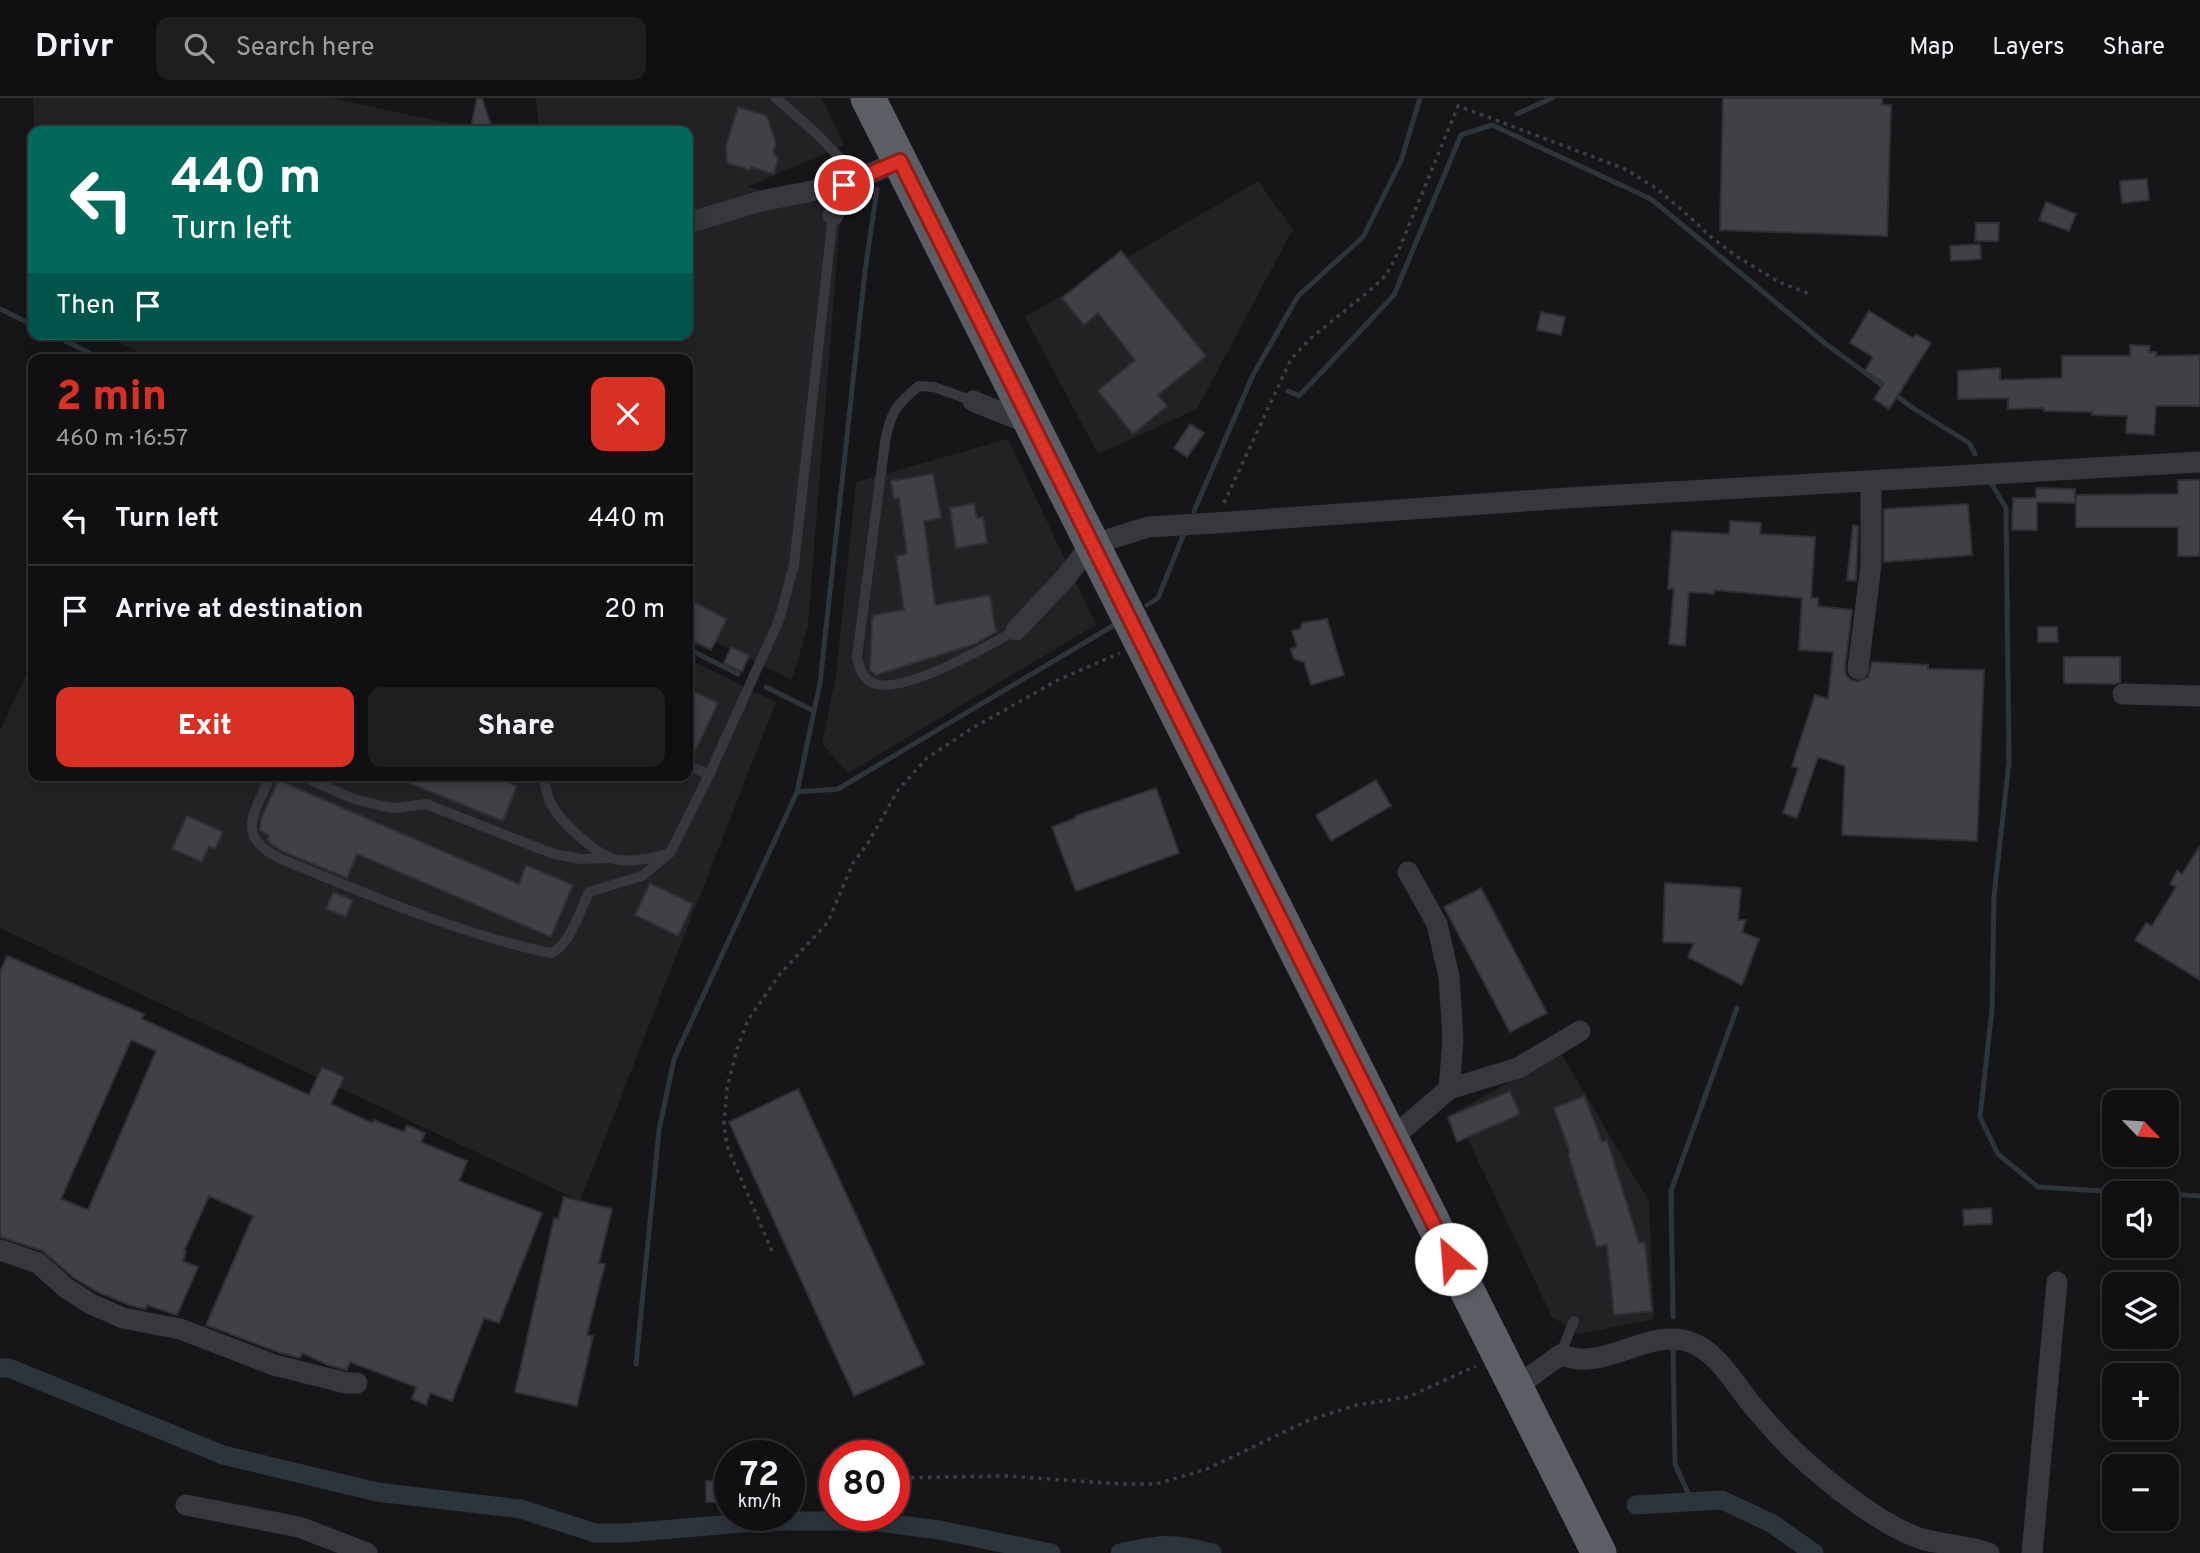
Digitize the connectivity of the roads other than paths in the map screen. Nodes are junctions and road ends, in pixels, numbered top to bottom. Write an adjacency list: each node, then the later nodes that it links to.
1 (776, 98): 4 (lane)
2 (872, 101): 3 (highway)
3 (900, 161): 4 (street); 8 (highway)
4 (851, 181): 5 (street); 6 (street)
5 (833, 215): 17 (lane)
6 (693, 221)
7 (973, 401): 8 (street); 12 (lane)
8 (1030, 424): 11 (highway)
9 (2200, 462): 10 (street)
10 (1871, 482): 11 (street); 13 (street)
11 (1091, 545): 12 (street); 26 (highway)
12 (1016, 630)
13 (1858, 669)
14 (2123, 694): 15 (street)
15 (2200, 696)
16 (693, 767): 17 (lane)
17 (709, 775): 21 (lane)
18 (269, 781): 21 (lane)
19 (313, 781): 22 (lane)
20 (545, 781): 22 (lane)
21 (670, 853): 22 (lane)
22 (609, 858)
23 (1408, 872): 25 (street)
24 (1580, 1031): 25 (street)
25 (1449, 1089): 26 (street)
26 (1391, 1139): 32 (highway)
27 (0, 1250): 31 (street)
28 (2057, 1282): 37 (street)
29 (1574, 1321): 30 (lane)
30 (1560, 1355): 32 (street); 36 (street)
31 (357, 1384)
32 (1516, 1387): 35 (highway)
33 (186, 1505): 34 (street)
34 (367, 1553)
35 (1599, 1553)
36 (1989, 1553)
37 (2032, 1553)

